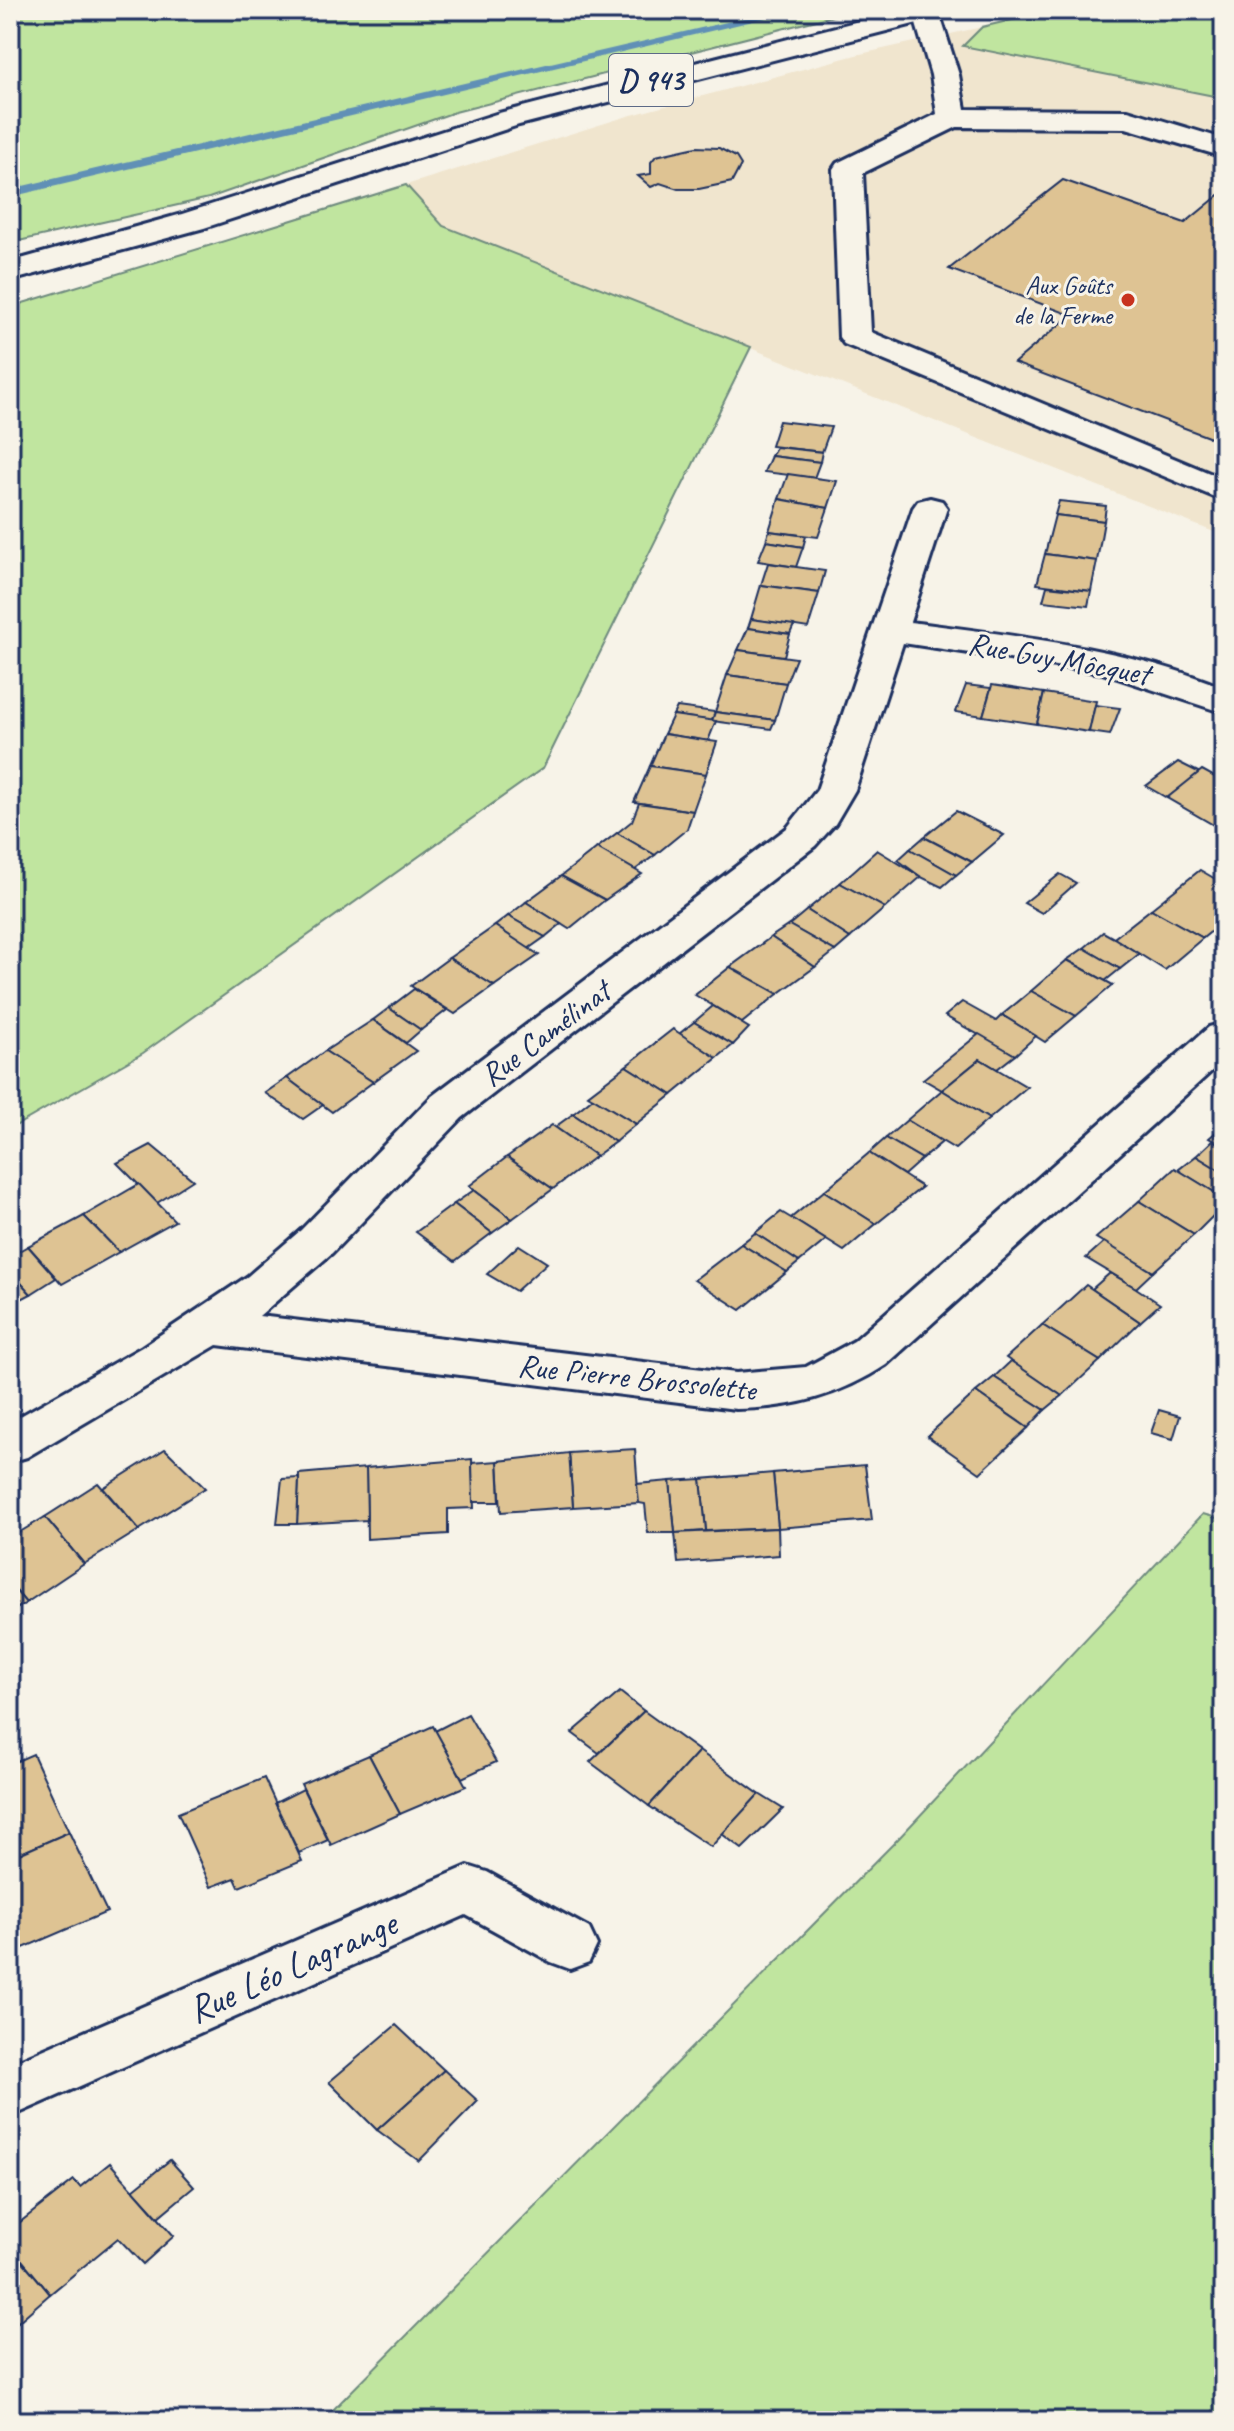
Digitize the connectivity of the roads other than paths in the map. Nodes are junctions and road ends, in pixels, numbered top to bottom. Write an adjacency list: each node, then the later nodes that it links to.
1 (930, 11): 2 (street); 4 (street, D 943)
2 (952, 118): 3 (street); 7 (street)
3 (1224, 148)
4 (371, 165): 5 (street, D 943); 6 (street, D 943)
5 (10, 272)
6 (10, 293)
7 (1224, 491)
8 (930, 508): 9 (street, Rue Camélinat)
9 (890, 630): 10 (street, Rue Guy Môcquet); 12 (street, Rue Camélinat)
10 (1224, 702)
11 (1224, 1037): 12 (street, Rue Pierre Brossolette)
12 (211, 1327): 13 (street, Rue Camélinat)
13 (10, 1444)
14 (570, 1945): 15 (street, Rue Léo Lagrange)
15 (10, 2091)

